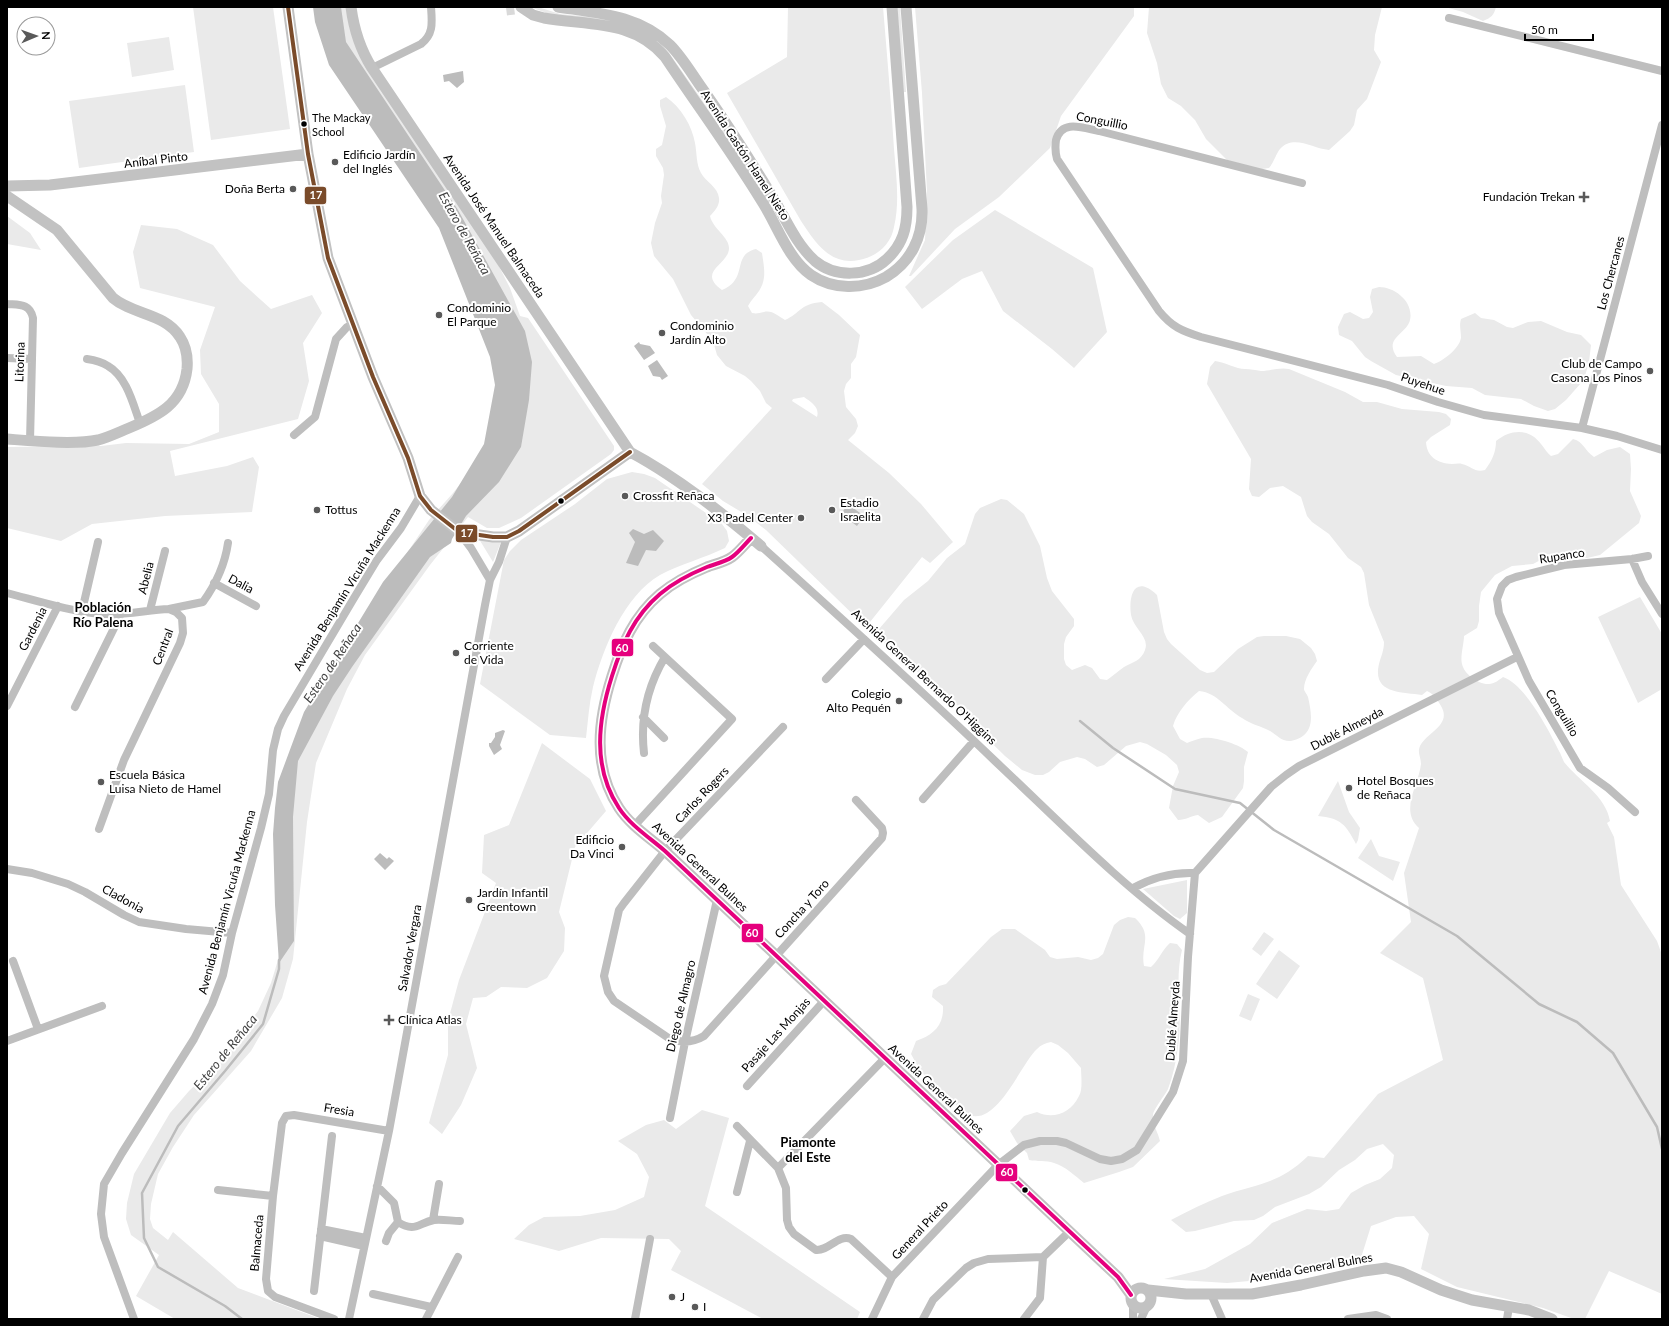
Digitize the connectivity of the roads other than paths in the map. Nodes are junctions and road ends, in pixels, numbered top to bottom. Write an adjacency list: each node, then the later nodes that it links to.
1 (288, 7): 12 (street)
2 (351, 7): 9 (street, Avenida José Manuel Balmaceda)
3 (431, 7): 9 (street)
4 (558, 7): 5 (street, Avenida Gastón Hamel Nieto)
5 (892, 7)
6 (906, 7): 7 (street, Avenida Gastón Hamel Nieto)
7 (522, 8)
8 (1449, 18): 10 (street)
9 (372, 68): 28 (street, Avenida José Manuel Balmaceda)
10 (1662, 71)
11 (1662, 125): 23 (street, Los Chercanes)
12 (308, 154): 14 (street, Aníbal Pinto); 17 (street)
13 (1302, 183): 18 (street, Conguillio)
14 (7, 186)
15 (7, 196): 22 (street)
16 (7, 304): 20 (street, Litorina)
17 (353, 325): 24 (street); 29 (street)
18 (1178, 329): 23 (street, Puyehue)
19 (7, 358): 20 (street)
20 (32, 359): 26 (street, Litorina)
21 (87, 359): 22 (street)
22 (140, 423): 26 (street)
23 (1582, 428): 27 (street, Puyehue)
24 (294, 435)
25 (7, 439): 26 (street)
26 (30, 440)
27 (1662, 450)
28 (630, 452): 30 (street, Avenida General Bernardo O'Higgins); 32 (street)
29 (420, 496): 31 (street); 74 (street, Avenida Benjamín Vicuña Mackenna)
30 (740, 528): 33 (street, Avenida General Bernardo O'Higgins); 39 (street)
31 (456, 530): 32 (street); 41 (street)
32 (507, 537): 41 (street, Salvador Vergara)
33 (751, 538): 36 (street, Avenida General Bernardo O'Higgins); 39 (street, Avenida General Bulnes)
34 (98, 542): 49 (street)
35 (228, 543): 42 (street)
36 (761, 546): 39 (street); 52 (street, Avenida General Bernardo O'Higgins)
37 (165, 551): 48 (street, Abelia)
38 (1648, 556): 40 (street, Rupanco)
39 (732, 558): 67 (street, Avenida General Bulnes)
40 (1632, 559): 44 (street, Rupanco); 51 (street)
41 (490, 580): 88 (street, Salvador Vergara)
42 (214, 583): 46 (street, Dalia); 47 (street)
43 (7, 593): 45 (street, Central)
44 (1497, 604): 55 (street, Conguillio)
45 (58, 606): 49 (street, Central); 57 (street, Gardenia)
46 (256, 606)
47 (169, 609): 48 (street, Central); 68 (street, Central)
48 (150, 610): 50 (street, Central)
49 (82, 611): 50 (street, Central)
50 (121, 614): 58 (street)
51 (1662, 614)
52 (864, 639): 56 (street); 62 (street, Avenida General Bernardo O'Higgins)
53 (653, 646): 54 (street)
54 (665, 656): 59 (street); 67 (street)
55 (1517, 657): 66 (street, Conguillio); 71 (street, Dublé Almeyda)
56 (826, 679)
57 (7, 706)
58 (75, 707)
59 (643, 717): 61 (street); 63 (street)
60 (783, 727): 69 (street, Carlos Rogers)
61 (664, 738)
62 (974, 741): 64 (street); 72 (street, Avenida General Bernardo O'Higgins)
63 (644, 753)
64 (923, 799)
65 (856, 800): 76 (street, Concha y Toro)
66 (1635, 812)
67 (635, 825): 69 (street, Avenida General Bulnes)
68 (99, 828)
69 (665, 851): 73 (street, Avenida General Bulnes); 82 (street, Carlos Rogers)
70 (7, 869): 74 (street, Cladonia)
71 (1195, 873): 72 (street); 75 (street, Dublé Almeyda)
72 (1133, 888): 75 (street, Avenida General Bernardo O'Higgins)
73 (717, 900): 76 (street, Avenida General Bulnes); 82 (street, Diego de Almagro)
74 (232, 933): 118 (street, Avenida Benjamín Vicuña Mackenna)
75 (1190, 934): 91 (street, Dublé Almeyda)
76 (776, 956): 78 (street, Avenida General Bulnes); 82 (street, Concha y Toro)
77 (13, 961): 80 (street)
78 (824, 1001): 83 (street, Avenida General Bulnes); 84 (street, Pasaje Las Monjas)
79 (102, 1006): 80 (street)
80 (38, 1029): 81 (street)
81 (7, 1041)
82 (685, 1042): 86 (street, Diego de Almagro)
83 (885, 1058): 91 (street, Avenida General Bulnes); 92 (street)
84 (747, 1086)
85 (286, 1116): 88 (street, Fresia); 97 (street, Balmaceda)
86 (670, 1118)
87 (737, 1126): 90 (street)
88 (389, 1131): 94 (street, Salvador Vergara)
89 (332, 1136): 102 (street)
90 (750, 1141): 92 (street); 96 (street)
91 (998, 1165): 101 (street, Avenida General Bulnes); 109 (street, General Prieto)
92 (778, 1168): 109 (street)
93 (439, 1184): 98 (street)
94 (377, 1186): 100 (street); 103 (street, Salvador Vergara)
95 (218, 1190): 97 (street)
96 (737, 1192)
97 (273, 1196): 119 (street, Balmaceda)
98 (433, 1220): 99 (street); 100 (street)
99 (460, 1221)
100 (398, 1222): 105 (street)
101 (1069, 1232): 108 (street); 114 (street, Avenida General Bulnes)
102 (320, 1233): 103 (street); 106 (street); 110 (street)
103 (366, 1238): 106 (street, Salvador Vergara)
104 (650, 1239): 122 (street)
105 (386, 1241)
106 (364, 1246): 120 (street, Salvador Vergara)
107 (458, 1257): 116 (street)
108 (1043, 1257): 124 (street); 125 (street)
109 (892, 1278): 123 (street, General Prieto)
110 (314, 1291)
111 (373, 1294): 116 (street)
112 (1186, 1294): 113 (street, Avenida General Bulnes); 114 (street, Avenida General Bulnes); 115 (street, Avenida General Bulnes)
113 (1211, 1294): 117 (street, Avenida General Bulnes); 128 (street)
114 (1138, 1295): 115 (street); 115 (street); 126 (street)
115 (1148, 1305): 127 (street)
116 (431, 1307): 121 (street)
117 (1509, 1307): 131 (street); 132 (street, Avenida General Bulnes)
118 (134, 1319)
119 (334, 1319)
120 (349, 1319)
121 (426, 1319)
122 (635, 1319)
123 (872, 1319)
124 (923, 1319)
125 (1024, 1319)
126 (1133, 1319)
127 (1141, 1319)
128 (1222, 1319)
129 (1348, 1319): 130 (street)
130 (1387, 1319)
131 (1507, 1319)
132 (1552, 1319)

